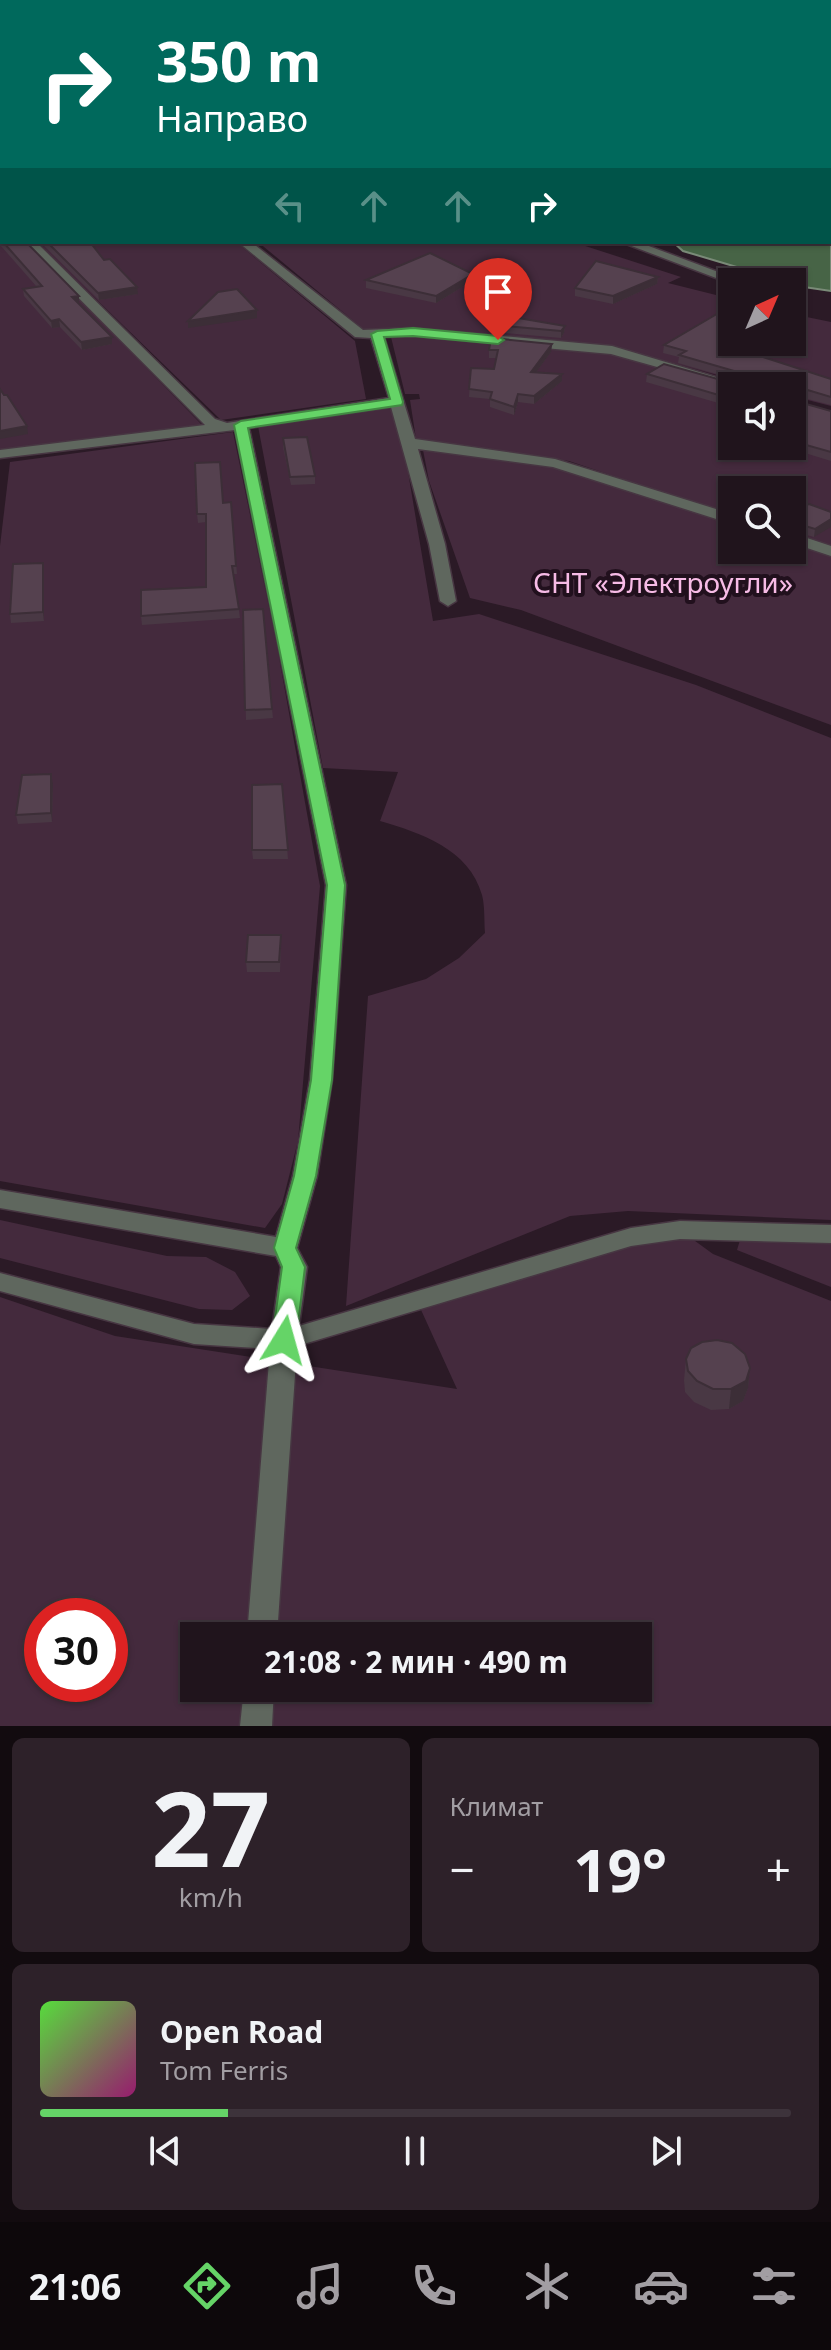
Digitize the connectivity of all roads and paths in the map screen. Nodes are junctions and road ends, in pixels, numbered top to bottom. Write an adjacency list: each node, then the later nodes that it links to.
1 (31, 244): 8 (street)
2 (247, 244): 5 (street)
3 (633, 244): 4 (street)
4 (718, 274)
5 (377, 334): 6 (street); 7 (street)
6 (718, 380)
7 (397, 402): 8 (street); 9 (street)
8 (234, 426): 10 (street); 17 (street)
9 (409, 443): 11 (street); 14 (street)
10 (0, 454)
11 (718, 515)
12 (806, 543): 13 (street)
13 (831, 551)
14 (448, 601)
15 (0, 1199): 17 (street)
16 (831, 1234): 19 (street)
17 (285, 1248): 19 (street)
18 (0, 1282): 19 (street)
19 (284, 1340): 20 (street)
20 (263, 1622)
21 (258, 1702): 22 (street)
22 (256, 1726)

